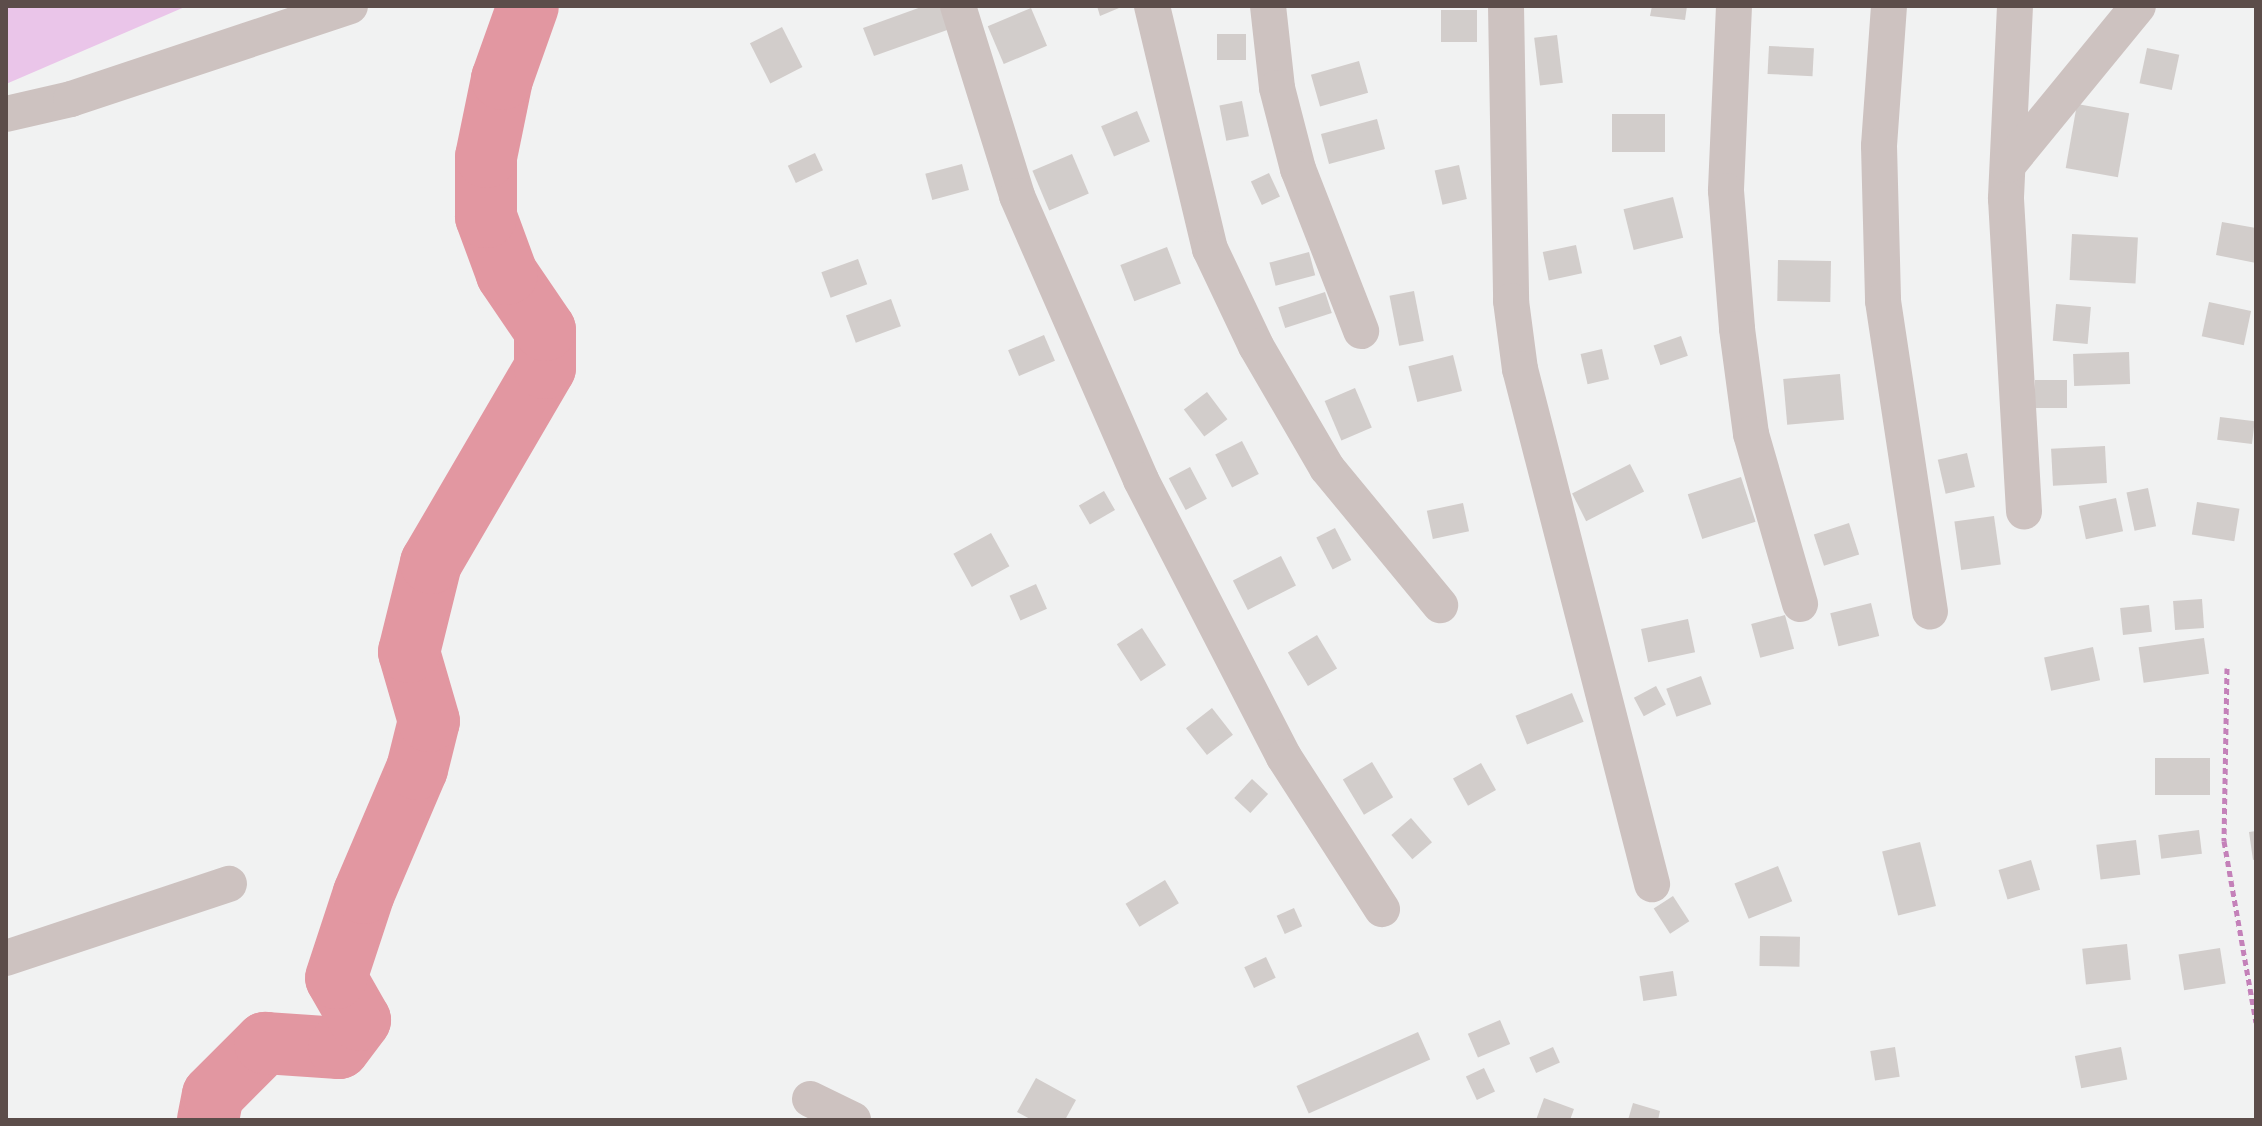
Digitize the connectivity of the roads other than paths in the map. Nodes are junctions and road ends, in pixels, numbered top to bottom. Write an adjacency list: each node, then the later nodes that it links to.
1 (350, 6): 10 (street)
2 (958, 6): 19 (street)
3 (1152, 6): 15 (street)
4 (1268, 6): 12 (street)
5 (1506, 6): 18 (street)
6 (1734, 6): 14 (street)
7 (1889, 6): 16 (street)
8 (2015, 6): 11 (street)
9 (2138, 6): 11 (street)
10 (6, 114)
11 (2008, 165): 13 (street)
12 (1361, 331)
13 (2024, 511)
14 (1800, 604)
15 (1440, 605)
16 (1930, 611)
17 (229, 884): 20 (street)
18 (1652, 884)
19 (1382, 909)
20 (6, 958)
21 (810, 1099): 22 (street)
22 (853, 1120)

